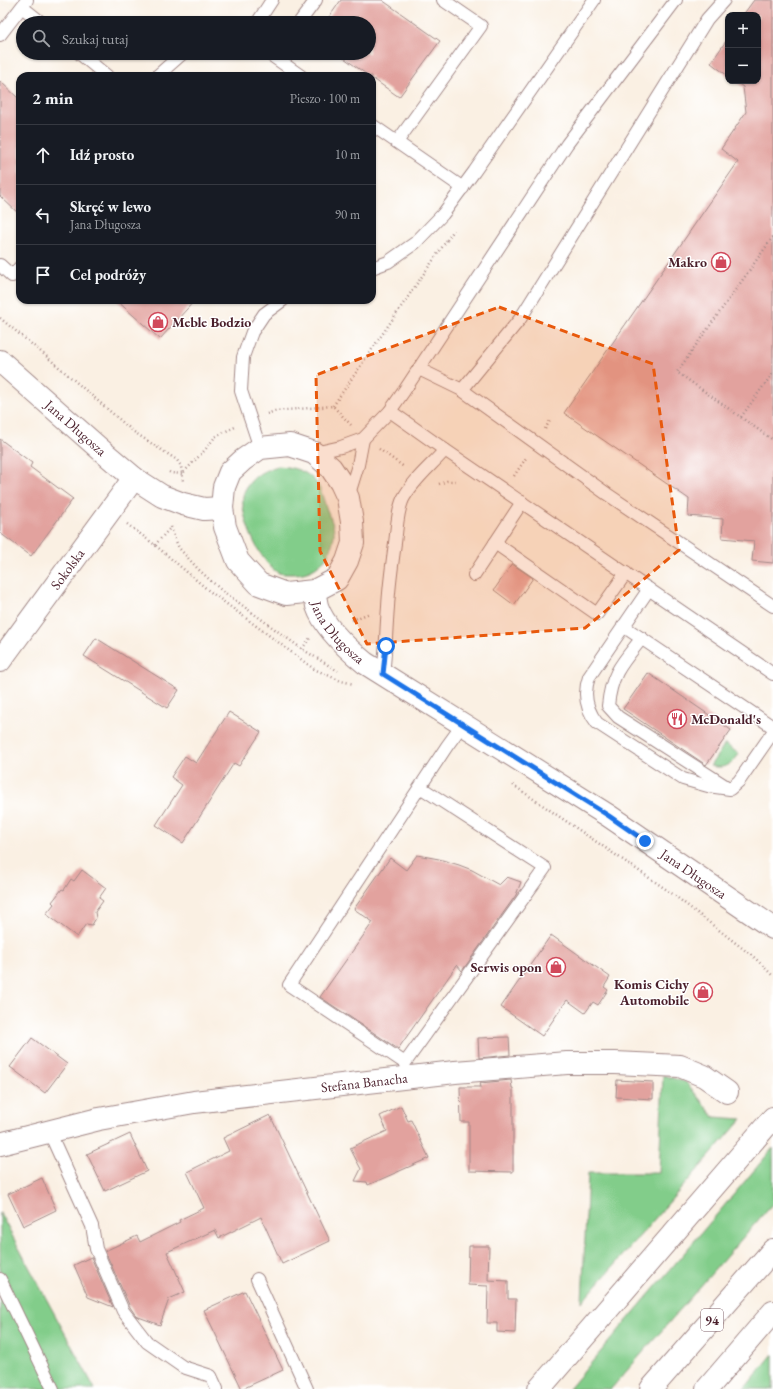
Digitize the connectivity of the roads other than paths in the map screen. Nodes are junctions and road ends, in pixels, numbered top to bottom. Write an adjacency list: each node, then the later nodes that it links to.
1 (272, 0): 9 (lane)
2 (316, 0): 10 (lane)
3 (443, 0): 19 (lane)
4 (594, 0): 20 (lane)
5 (676, 0): 26 (lane)
6 (724, 0): 27 (lane)
7 (24, 4): 8 (lane); 11 (lane)
8 (35, 16)
9 (261, 16)
10 (304, 16)
11 (0, 35)
12 (88, 60): 15 (lane)
13 (175, 60): 16 (lane)
14 (280, 60): 17 (lane)
15 (102, 72)
16 (162, 72)
17 (296, 72)
18 (376, 128): 19 (lane)
19 (397, 142): 20 (lane)
20 (463, 188): 22 (lane)
21 (0, 265): 23 (lane)
22 (376, 266)
23 (16, 272)
24 (278, 304): 30 (lane)
25 (0, 361): 33 (street, Jana Długosza)
26 (419, 369): 27 (lane); 28 (lane)
27 (462, 390): 42 (lane)
28 (390, 411): 29 (lane); 31 (lane)
29 (363, 438): 32 (lane); 34 (lane)
30 (260, 448): 32 (street); 36 (street)
31 (445, 450): 35 (lane); 46 (lane)
32 (314, 453): 34 (street)
33 (134, 478): 36 (street, Jana Długosza); 45 (street, Sokolska)
34 (348, 498): 41 (street)
35 (522, 502): 37 (lane); 38 (lane)
36 (222, 508): 41 (street)
37 (494, 543): 38 (lane); 39 (lane)
38 (626, 573): 40 (lane)
39 (474, 575)
40 (649, 589): 43 (lane); 47 (lane)
41 (314, 591): 46 (street, Jana Długosza)
42 (773, 606)
43 (623, 626): 44 (lane); 52 (lane)
44 (642, 638): 49 (lane); 52 (lane)
45 (0, 661)
46 (383, 674): 48 (street, Jana Długosza)
47 (773, 674)
48 (463, 724): 51 (lane); 53 (street, Jana Długosza)
49 (773, 727)
50 (773, 732): 52 (lane)
51 (420, 787): 51 (lane)
52 (730, 788)
53 (773, 928)
54 (727, 1092): 56 (street, Stefana Banacha)
55 (773, 1118): 65 (street)
56 (50, 1131): 57 (street, Stefana Banacha); 63 (lane)
57 (0, 1144)
58 (773, 1250): 66 (street, 94)
59 (0, 1279): 62 (lane)
60 (257, 1279): 64 (lane)
61 (773, 1312): 67 (street)
62 (53, 1389)
63 (217, 1389)
64 (307, 1389)
65 (539, 1389)
66 (651, 1389)
67 (707, 1389)

